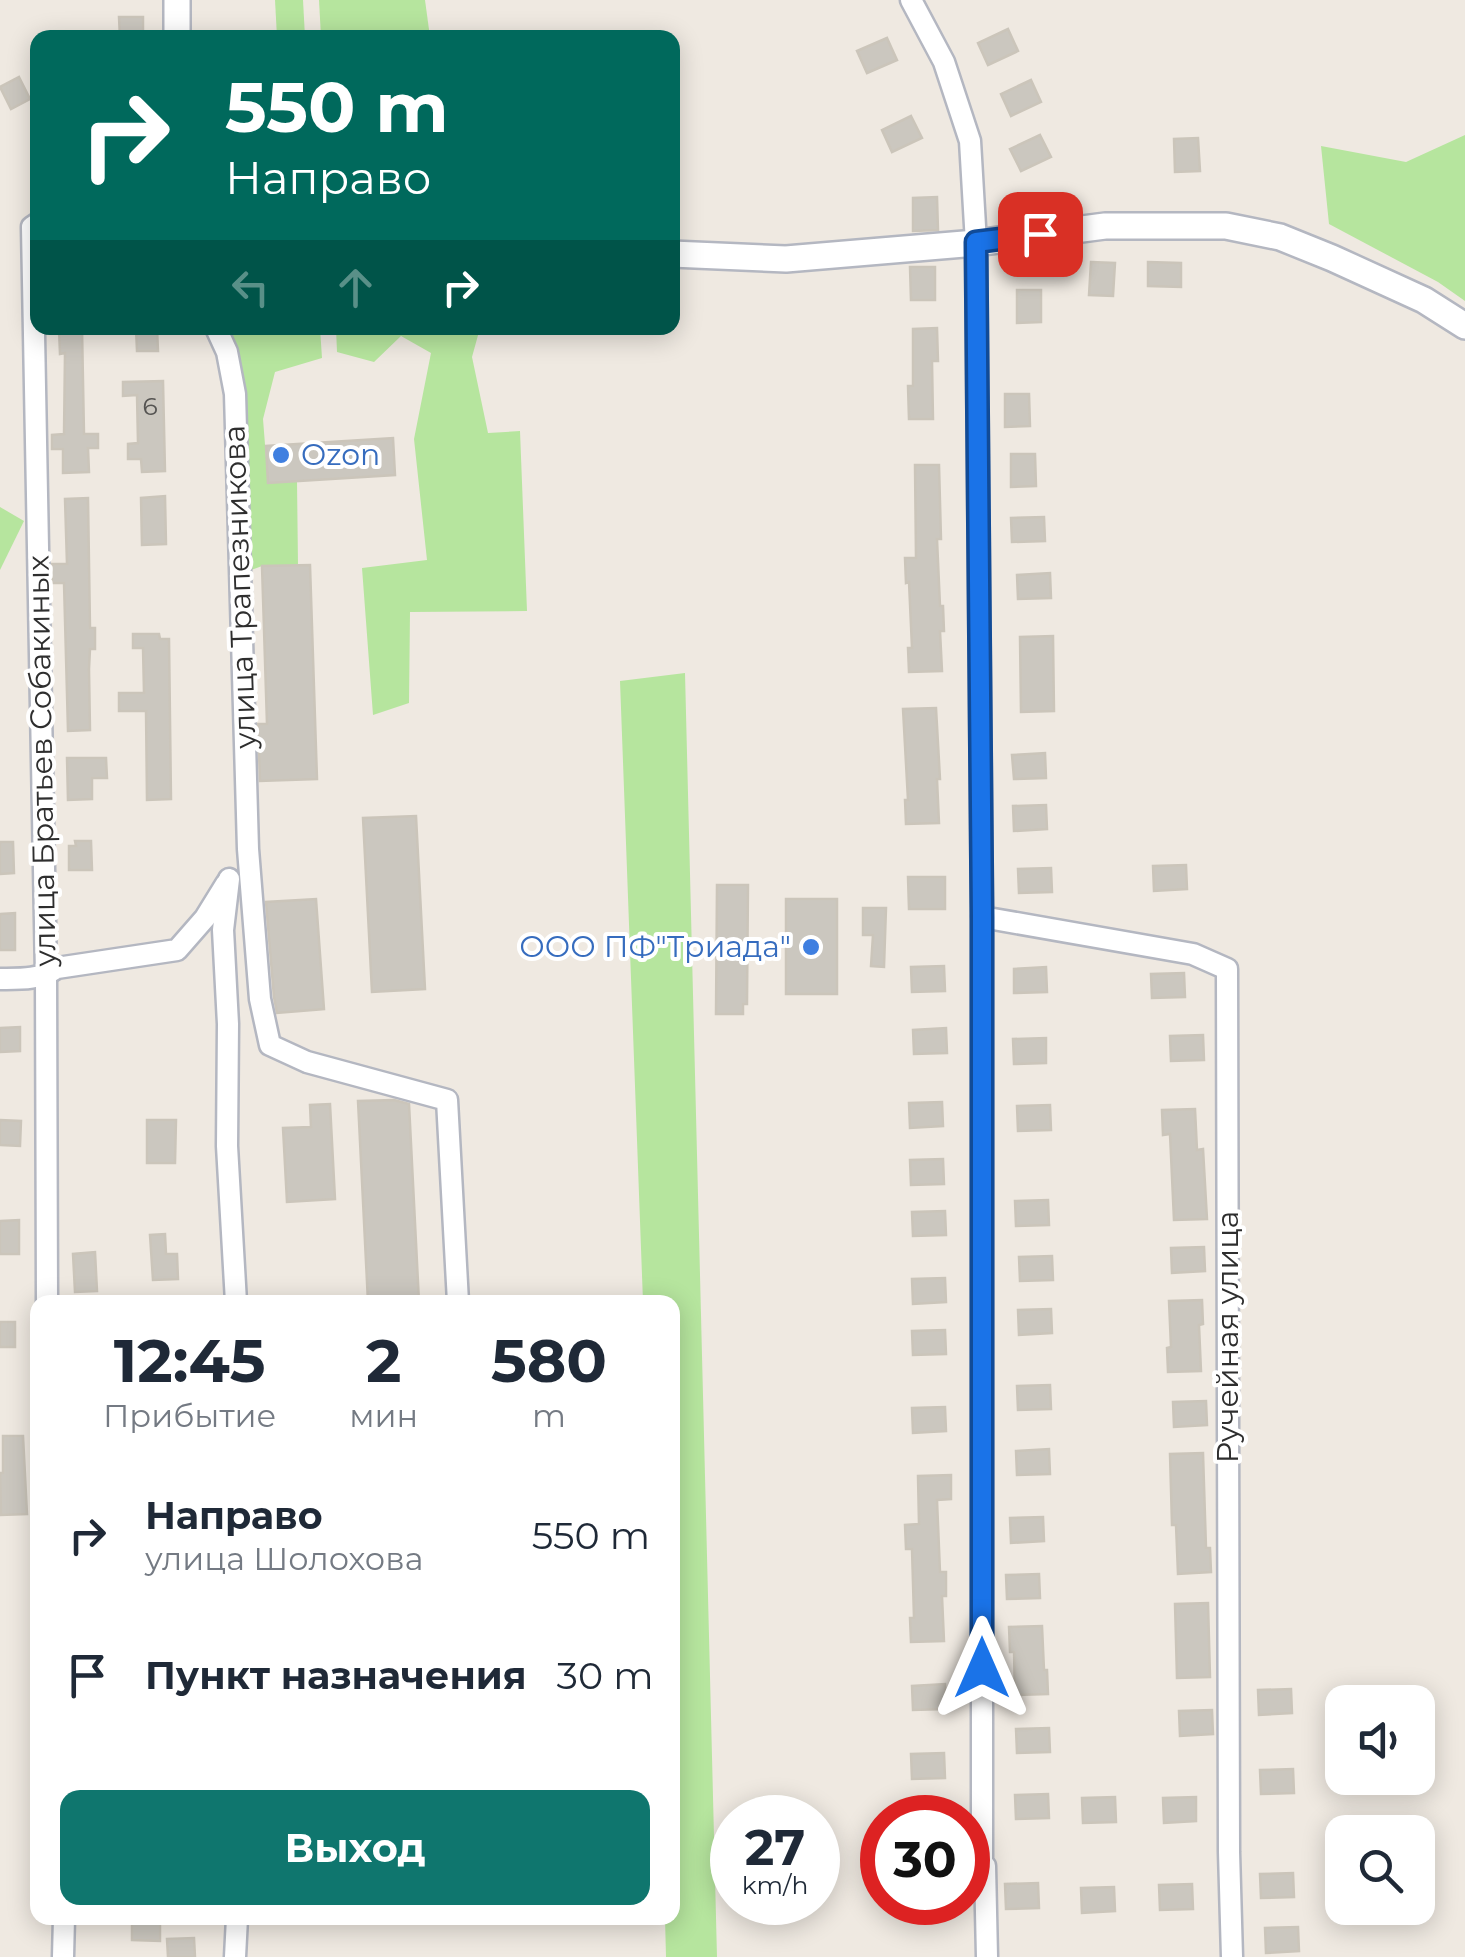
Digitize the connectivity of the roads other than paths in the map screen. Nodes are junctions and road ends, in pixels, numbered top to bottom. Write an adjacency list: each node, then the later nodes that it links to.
1 (177, 0): 3 (street)
2 (912, 0): 4 (street)
3 (178, 30)
4 (976, 242): 5 (street); 6 (street); 11 (street)
5 (680, 254)
6 (1465, 326)
7 (34, 335): 12 (street, улица Братьев Собакиных)
8 (219, 335): 9 (street, улица Трапезникова)
9 (248, 849): 10 (street); 16 (street, улица Трапезникова)
10 (229, 879): 12 (street); 15 (street)
11 (982, 917): 21 (street); 22 (street, Ручейная улица)
12 (46, 975): 13 (street); 14 (street, улица Братьев Собакиных)
13 (0, 978)
14 (47, 1295)
15 (236, 1295)
16 (458, 1295)
17 (64, 1925): 19 (street)
18 (237, 1925): 20 (street)
19 (64, 1957)
20 (235, 1957)
21 (987, 1957)
22 (1232, 1957)

